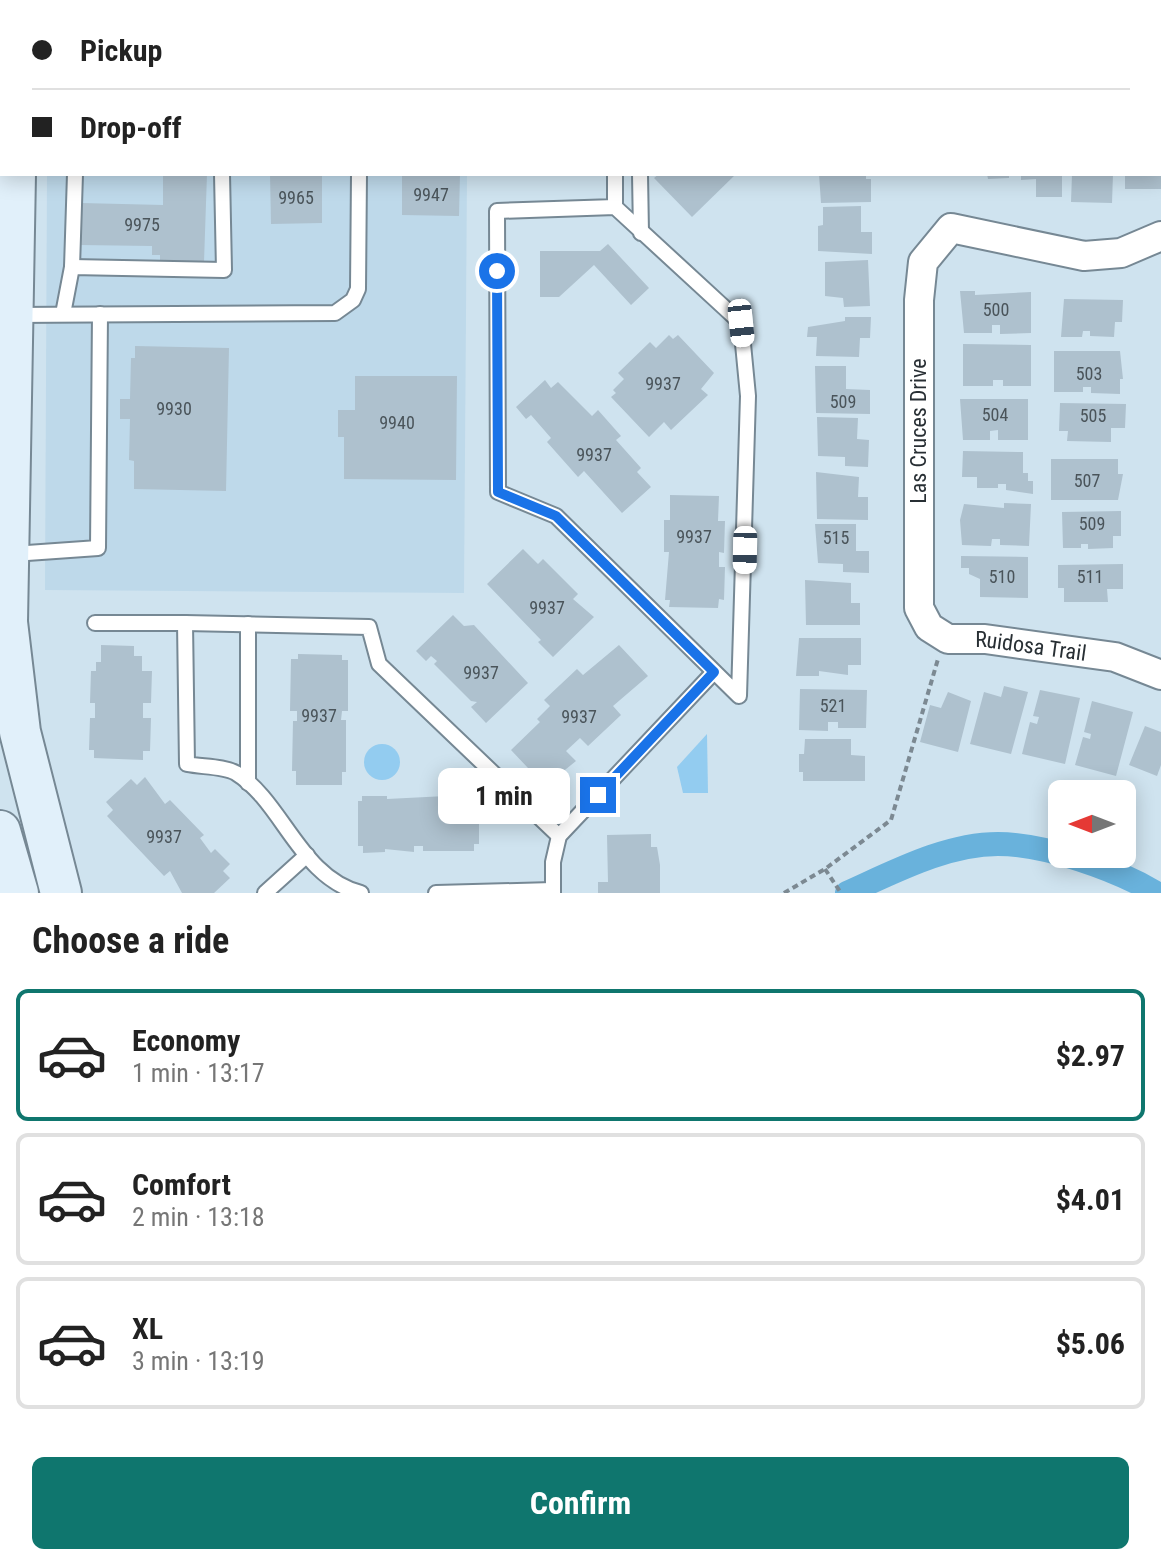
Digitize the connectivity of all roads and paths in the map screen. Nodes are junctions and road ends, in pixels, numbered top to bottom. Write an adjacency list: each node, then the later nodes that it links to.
1 (15, 176): 13 (main road)
2 (75, 176): 10 (lane)
3 (222, 176): 10 (lane)
4 (359, 176): 12 (lane)
5 (615, 176): 7 (lane)
6 (640, 176): 8 (lane)
7 (615, 207): 8 (lane); 20 (lane)
8 (641, 233): 20 (lane)
9 (1161, 236): 15 (street, Las Cruces Drive)
10 (72, 267): 11 (lane)
11 (63, 314): 12 (lane); 13 (lane)
12 (100, 314): 14 (lane)
13 (12, 315): 14 (main road)
14 (4, 554): 29 (main road)
15 (919, 600): 19 (street, Ruidosa Trail)
16 (95, 623): 17 (lane)
17 (185, 623): 18 (lane); 22 (lane)
18 (248, 624): 22 (lane); 24 (lane)
19 (948, 639): 21 (street, Ruidosa Trail); 26 (path)
20 (714, 672): 24 (lane)
21 (1161, 675)
22 (248, 783): 25 (lane)
23 (0, 831): 28 (main road)
24 (559, 836): 27 (lane)
25 (307, 855): 30 (lane); 31 (lane)
26 (825, 869): 33 (path); 34 (path)
27 (553, 891): 32 (lane)
28 (18, 893)
29 (61, 893)
30 (265, 893)
31 (361, 893)
32 (436, 893)
33 (784, 893)
34 (841, 893)

